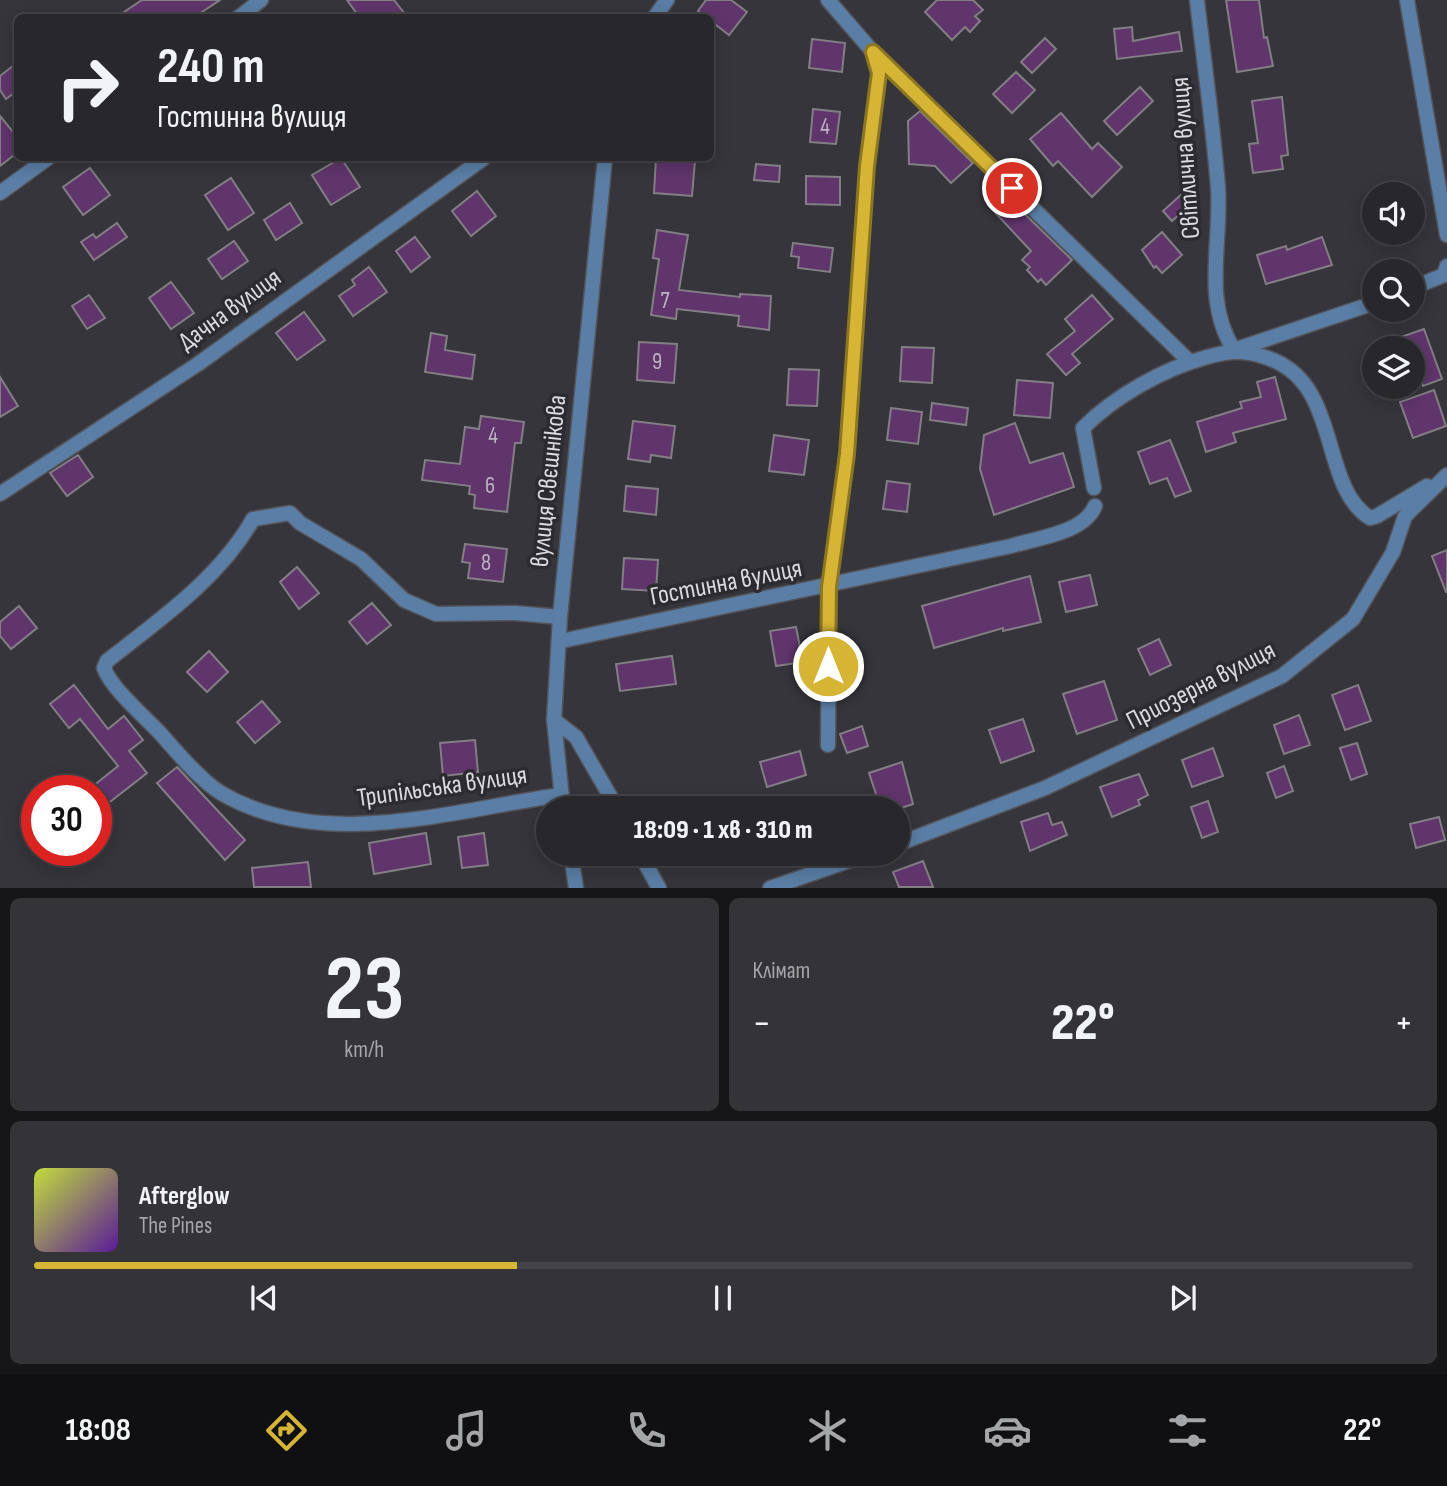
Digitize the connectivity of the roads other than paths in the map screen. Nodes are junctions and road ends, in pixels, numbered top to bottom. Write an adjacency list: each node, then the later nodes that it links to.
1 (261, 0): 5 (street)
2 (828, 0): 6 (street)
3 (1196, 0): 15 (street, Світлична вулиця)
4 (1407, 0): 11 (street)
5 (242, 14)
6 (873, 52): 16 (street); 21 (street)
7 (44, 161): 10 (street)
8 (480, 161): 19 (street, Дачна вулиця)
9 (605, 161): 22 (street, вулиця Свєшнікова)
10 (0, 193)
11 (1447, 235)
12 (1447, 266): 13 (street)
13 (1425, 283)
14 (1362, 307): 15 (street)
15 (1234, 350): 16 (street); 17 (street)
16 (1190, 362): 18 (street)
17 (1447, 475): 29 (street, Приозерна вулиця)
18 (1094, 488)
19 (0, 494)
20 (1095, 506): 21 (street, Гостинна вулиця)
21 (829, 587): 23 (street, Гостинна вулиця); 25 (street)
22 (560, 617): 23 (street, вулиця Свєшнікова); 28 (street, Трипільська вулиця)
23 (561, 641): 24 (street, вулиця Свєшнікова)
24 (554, 720): 26 (street, вулиця Свєшнікова); 27 (street)
25 (828, 745)
26 (561, 796)
27 (610, 796)
28 (536, 805)
29 (910, 839)
30 (572, 866): 33 (street)
31 (647, 866): 34 (street)
32 (833, 866): 35 (street)
33 (576, 887)
34 (659, 887)
35 (770, 887)

